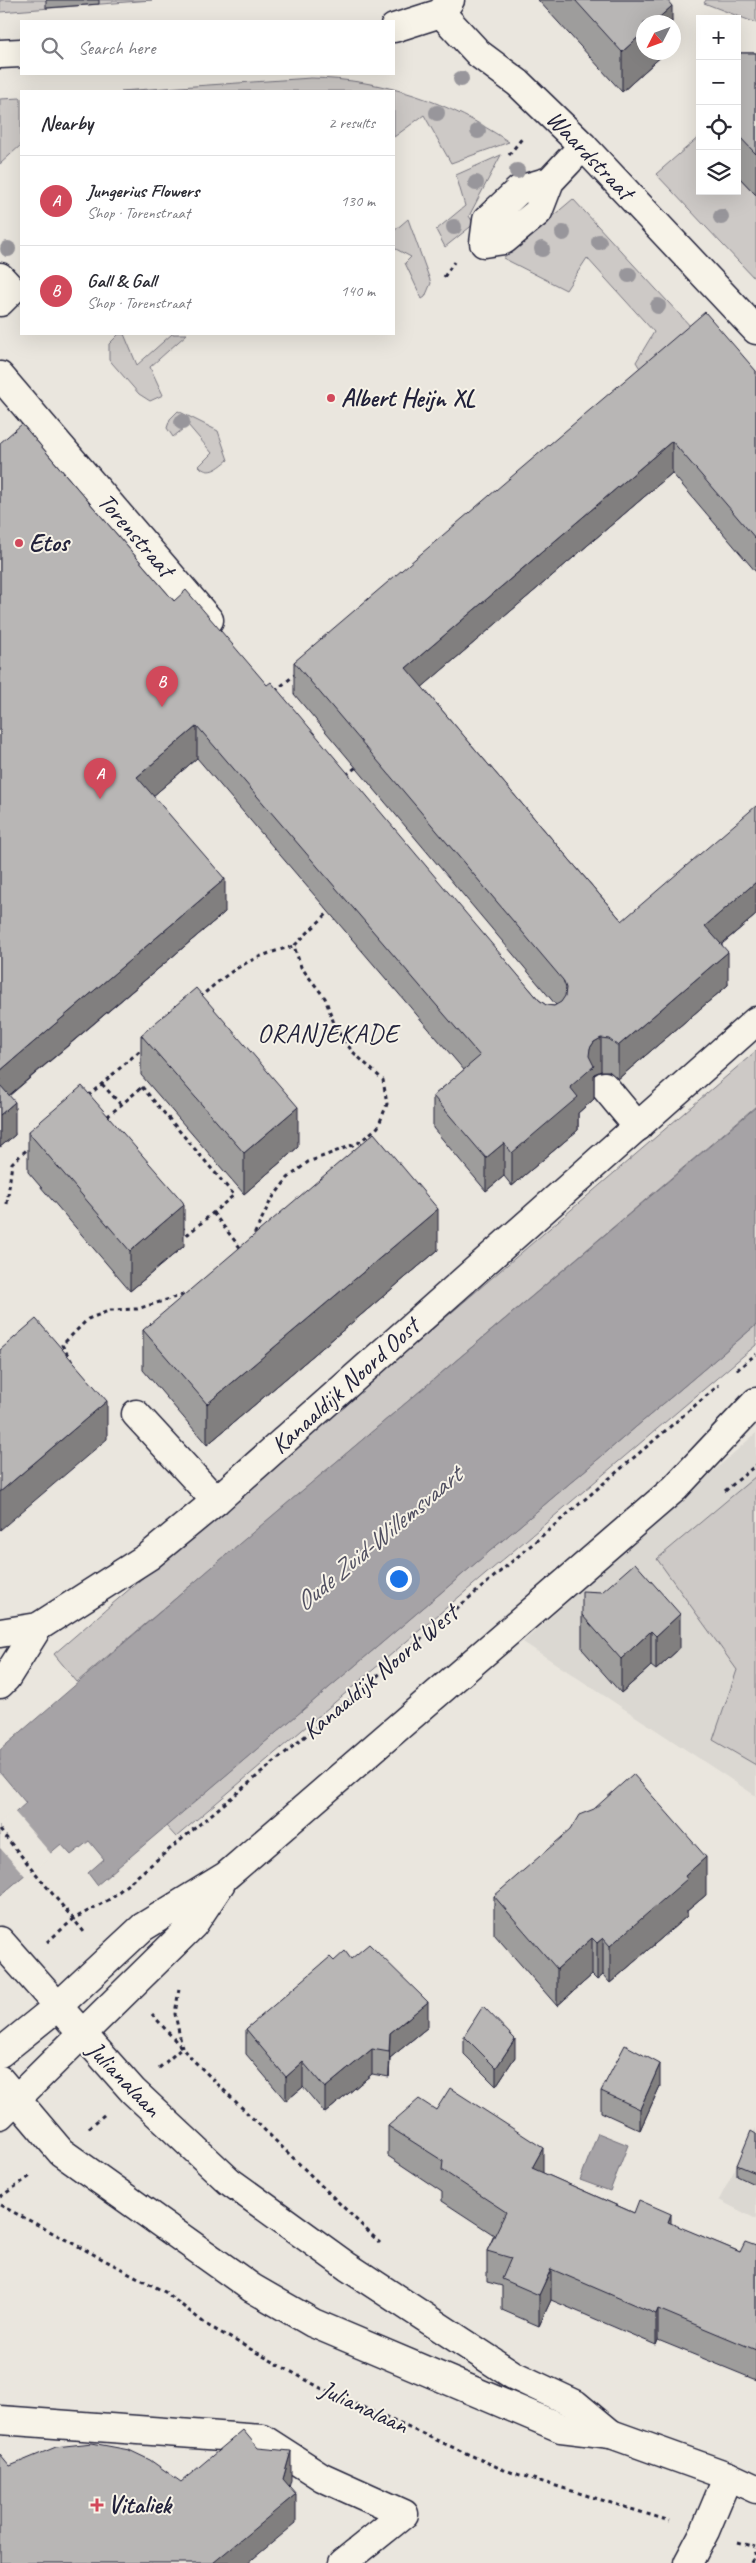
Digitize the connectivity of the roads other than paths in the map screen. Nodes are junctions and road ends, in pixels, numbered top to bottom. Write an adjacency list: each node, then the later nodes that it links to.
1 (446, 6): 2 (street); 5 (street, Waardstraat)
2 (395, 28)
3 (20, 53): 4 (street)
4 (0, 54)
5 (583, 146): 6 (street); 7 (street, Waardstraat)
6 (484, 243)
7 (756, 330)
8 (0, 376): 9 (street, Torenstraat)
9 (227, 640)
10 (756, 1021): 12 (street, Kanaaldijk Noord Oost)
11 (604, 1086): 12 (street)
12 (638, 1127): 15 (street, Kanaaldijk Noord Oost)
13 (756, 1402): 19 (street, Kanaaldijk Noord West)
14 (136, 1414): 15 (street)
15 (216, 1501): 16 (street, Kanaaldijk Noord Oost)
16 (38, 1627): 17 (street, Kanaaldijk Noord Oost); 18 (street, Kanaaldijk Noord Oost)
17 (0, 1633)
18 (0, 1684)
19 (226, 1876): 21 (street, Kanaaldijk Noord West); 22 (street, Kanaaldijk Noord West)
20 (0, 1941): 21 (street, Julianalaan)
21 (57, 2006): 22 (street, Julianalaan); 23 (street, Kanaaldijk Noord West)
22 (82, 2034): 24 (street, Kanaaldijk Noord West); 26 (street, Julianalaan)
23 (0, 2053)
24 (6, 2098): 26 (street, Julianalaan)
25 (0, 2420): 29 (street)
26 (611, 2434): 27 (street, Julianalaan)
27 (728, 2476): 28 (street, Julianalaan); 30 (street)
28 (756, 2489)
29 (343, 2563)
30 (688, 2563)

